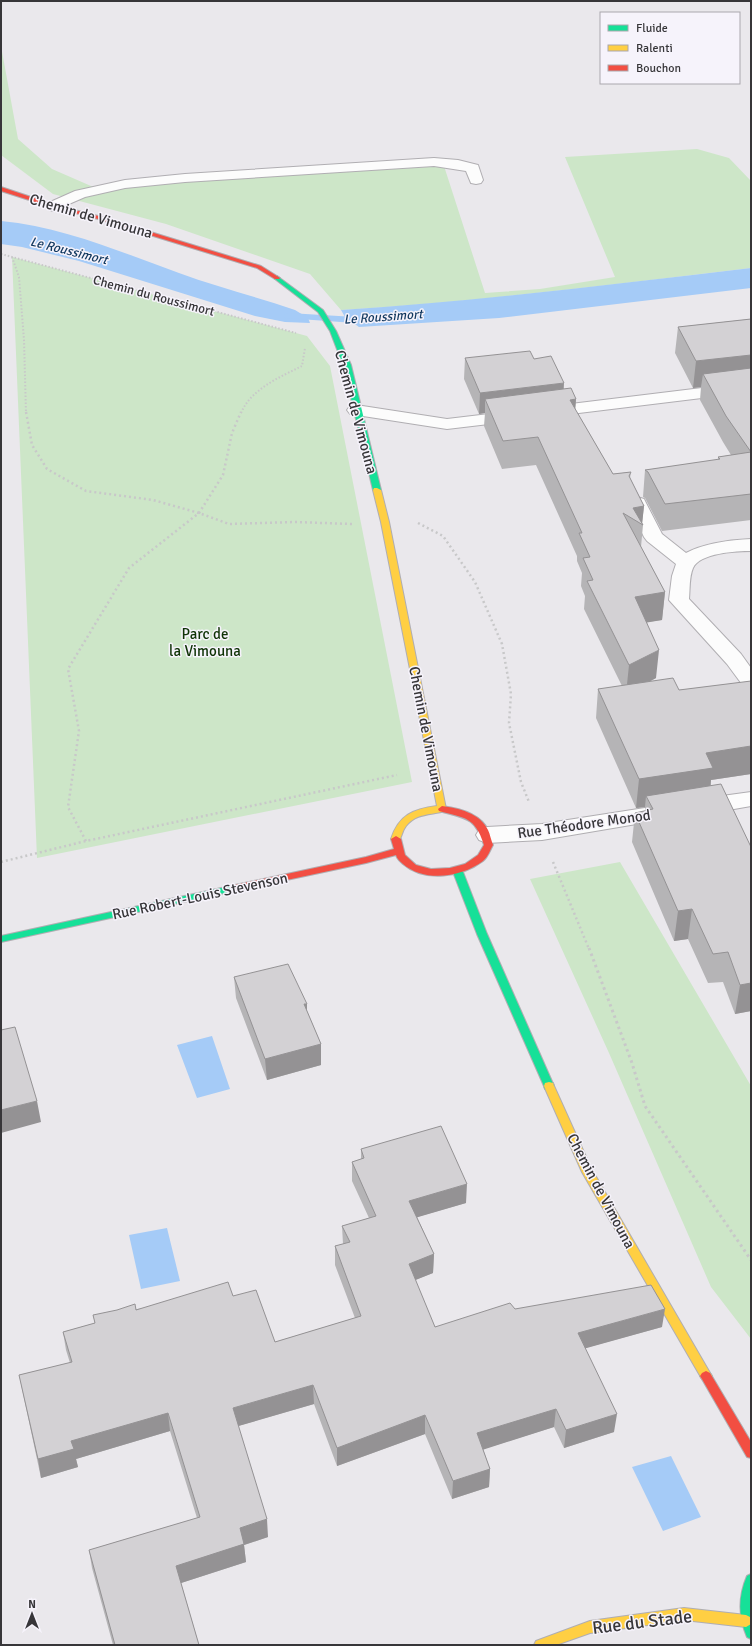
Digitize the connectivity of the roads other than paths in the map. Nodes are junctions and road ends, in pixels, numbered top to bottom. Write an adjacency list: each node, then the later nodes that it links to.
1 (476, 180): 3 (lane)
2 (1, 189): 3 (street, Chemin de Vimouna)
3 (53, 206): 5 (street, Chemin de Vimouna)
4 (751, 387): 5 (street)
5 (356, 410): 11 (street, Chemin de Vimouna)
6 (637, 503): 8 (street)
7 (751, 545): 8 (street)
8 (686, 563): 9 (street)
9 (751, 682)
10 (751, 799): 12 (street, Rue Théodore Monod)
11 (442, 809): 12 (street); 13 (street)
12 (487, 836): 14 (street)
13 (398, 851): 14 (street); 15 (street, Rue Robert-Louis Stevenson)
14 (458, 872): 16 (street, Chemin de Vimouna)
15 (1, 939)
16 (751, 1453)
17 (751, 1580): 18 (street)
18 (746, 1621): 19 (street); 20 (street, Rue du Stade)
19 (751, 1633)
20 (540, 1645)

